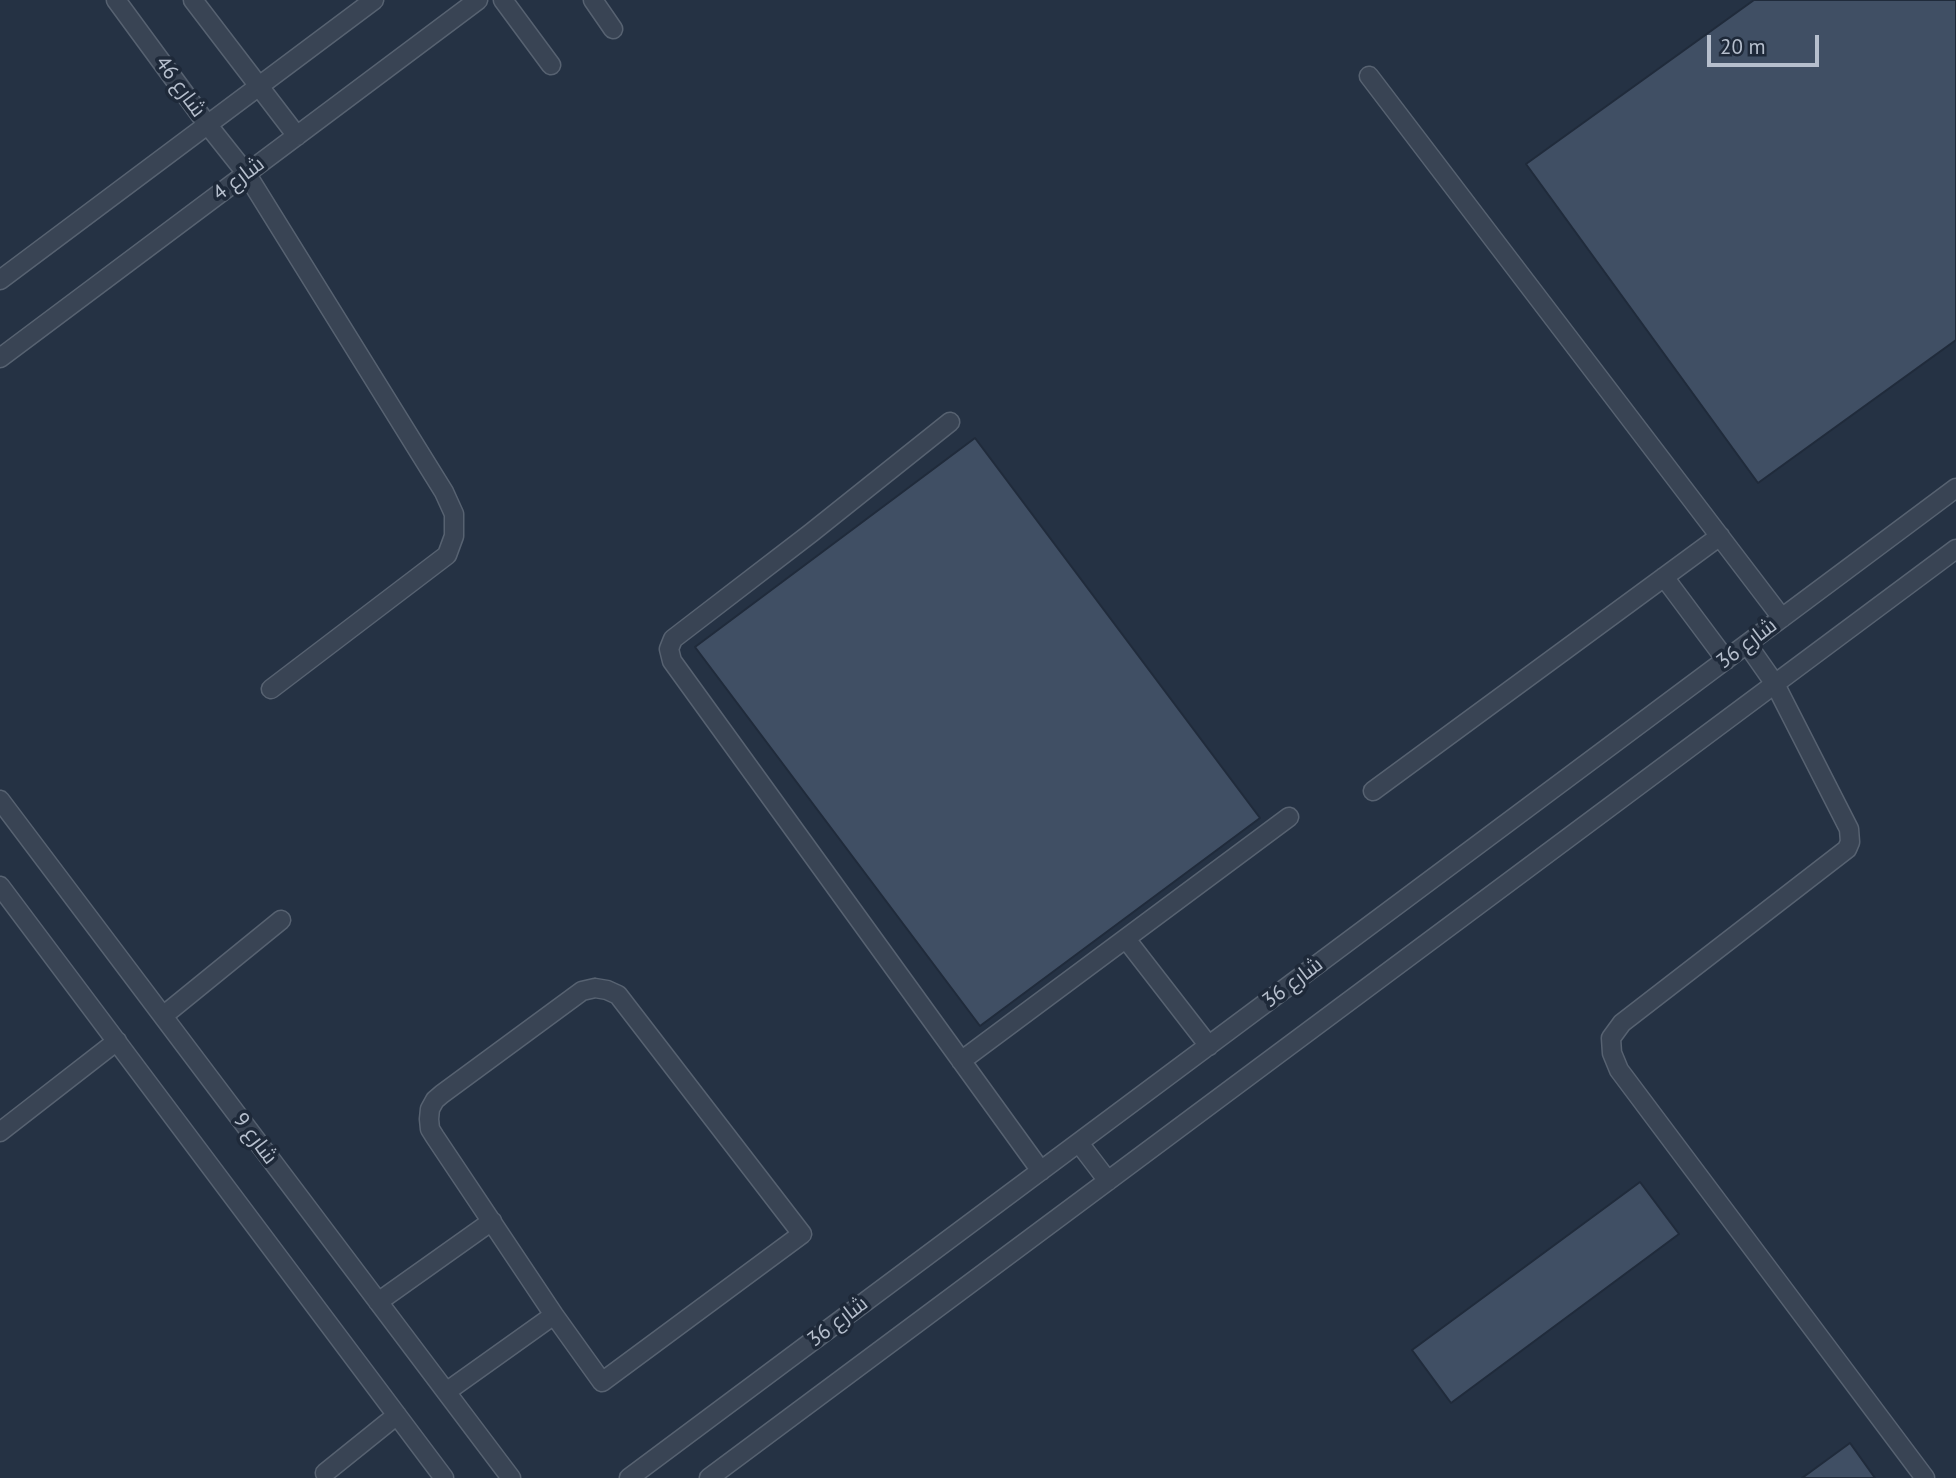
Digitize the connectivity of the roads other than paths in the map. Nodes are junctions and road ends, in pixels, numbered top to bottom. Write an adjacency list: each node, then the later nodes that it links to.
1 (116, 0): 11 (lane, شارع 46)
2 (193, 0): 10 (lane)
3 (374, 0): 10 (lane)
4 (478, 0): 12 (lane, شارع 4)
5 (503, 0): 8 (lane)
6 (593, 0): 7 (lane)
7 (613, 29)
8 (551, 65)
9 (1369, 76): 18 (lane)
10 (258, 87): 11 (lane); 12 (lane)
11 (207, 124): 13 (lane, شارع 46); 14 (lane)
12 (297, 136): 13 (lane, شارع 4)
13 (246, 173): 15 (lane, شارع 4); 25 (lane, شارع 46)
14 (0, 280)
15 (0, 358)
16 (950, 422): 35 (lane)
17 (1956, 488): 21 (lane, شارع 36)
18 (1720, 537): 20 (lane); 21 (lane)
19 (1956, 549): 24 (lane)
20 (1664, 577): 23 (lane); 26 (lane)
21 (1782, 618): 22 (lane, شارع 36)
22 (1747, 644): 23 (lane, شارع 36); 24 (lane)
23 (1726, 660): 34 (lane, شارع 36)
24 (1775, 684): 39 (lane); 50 (lane)
25 (271, 689)
26 (1373, 790)
27 (0, 800): 32 (lane, شارع 9)
28 (1289, 817): 31 (lane)
29 (0, 886): 33 (lane)
30 (281, 920): 32 (lane)
31 (1126, 939): 34 (lane); 35 (lane)
32 (163, 1016): 41 (lane, شارع 9)
33 (117, 1041): 36 (lane); 44 (lane)
34 (1209, 1046): 37 (lane, شارع 36)
35 (961, 1061): 38 (lane)
36 (0, 1132)
37 (1079, 1143): 38 (lane, شارع 36); 39 (lane)
38 (1041, 1171): 48 (lane, شارع 36)
39 (1108, 1181): 49 (lane)
40 (492, 1221): 41 (lane); 42 (lane); 42 (lane)
41 (378, 1302): 43 (lane, شارع 9)
42 (554, 1315): 43 (lane)
43 (446, 1392): 47 (lane, شارع 9)
44 (397, 1415): 45 (lane); 46 (lane)
45 (325, 1473)
46 (444, 1478)
47 (511, 1478)
48 (629, 1478)
49 (709, 1478)
50 (1925, 1478)

